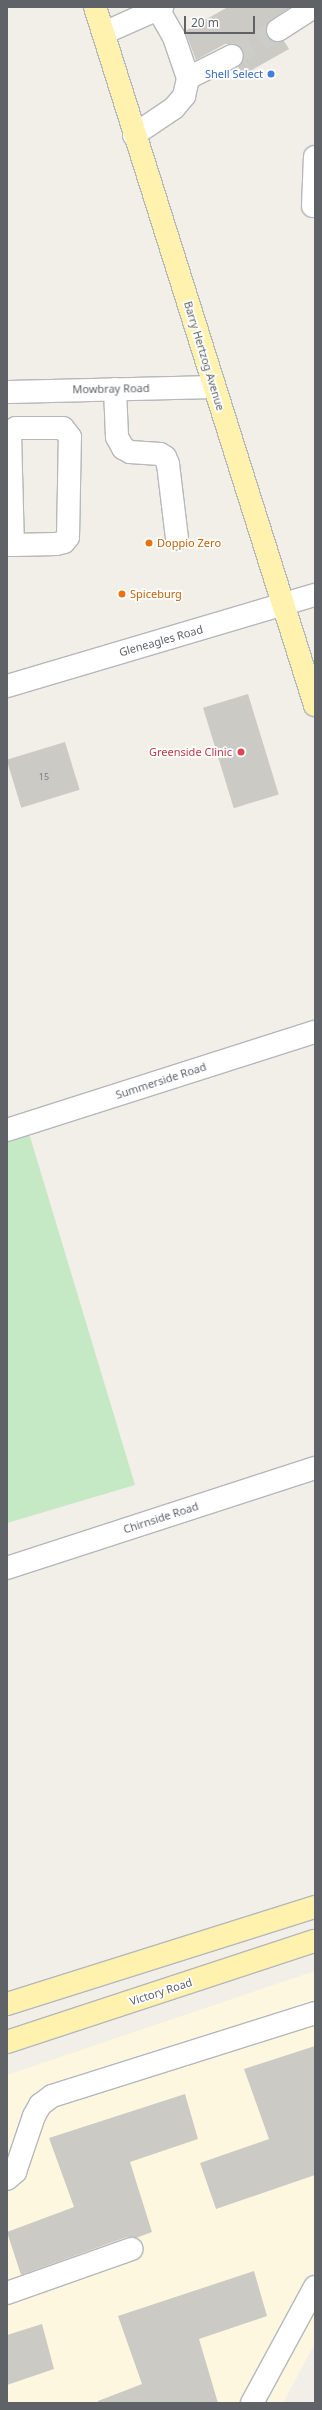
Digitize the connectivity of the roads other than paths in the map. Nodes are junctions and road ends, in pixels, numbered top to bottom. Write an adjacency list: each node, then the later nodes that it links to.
1 (95, 7): 5 (main road, Barry Hertzog Avenue)
2 (314, 7): 4 (street)
3 (159, 8): 5 (street); 7 (street)
4 (278, 30)
5 (104, 33): 8 (main road, Barry Hertzog Avenue)
6 (232, 56): 7 (street)
7 (188, 78): 8 (street)
8 (134, 134): 11 (main road, Barry Hertzog Avenue)
9 (315, 156): 10 (street)
10 (313, 206)
11 (214, 387): 12 (street, Mowbray Road); 17 (main road, Barry Hertzog Avenue)
12 (115, 389): 13 (street, Mowbray Road); 14 (street)
13 (7, 392)
14 (177, 538)
15 (10, 545): 15 (street)
16 (315, 595): 17 (street, Gleneagles Road)
17 (283, 605): 18 (street, Gleneagles Road); 19 (main road, Barry Hertzog Avenue)
18 (7, 686)
19 (315, 705)
20 (315, 1032): 21 (street, Summerside Road)
21 (7, 1130)
22 (315, 1468): 23 (street, Chirnside Road)
23 (7, 1568)
24 (315, 1907): 26 (main road)
25 (315, 1941): 30 (main road, Victory Road)
26 (98, 1976): 27 (main road); 29 (main road)
27 (7, 2004)
28 (315, 2013): 31 (street)
29 (7, 2020)
30 (7, 2042)
31 (7, 2179)
32 (131, 2249): 34 (street)
33 (315, 2287): 35 (street)
34 (7, 2293)
35 (252, 2403)

